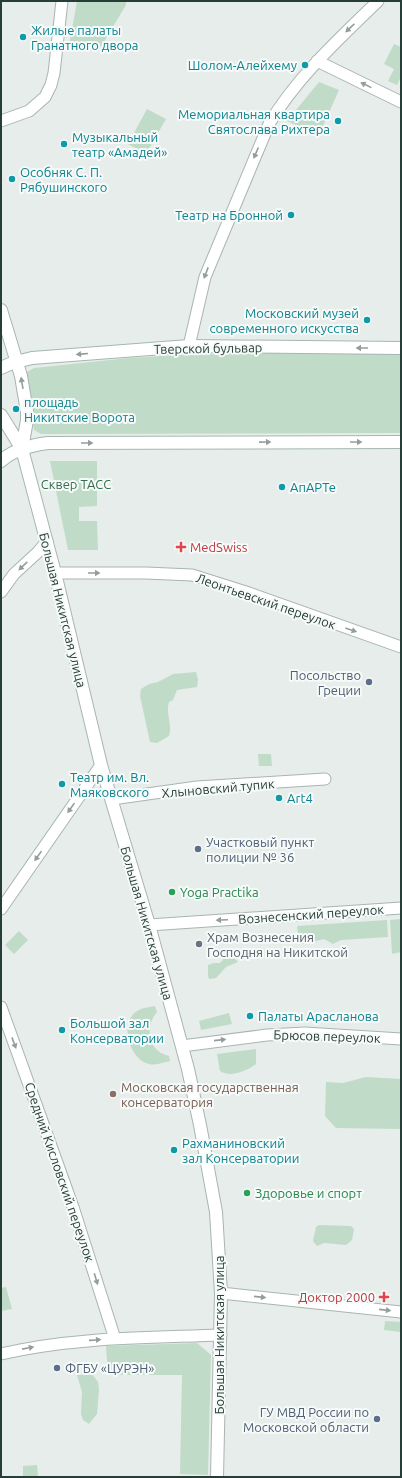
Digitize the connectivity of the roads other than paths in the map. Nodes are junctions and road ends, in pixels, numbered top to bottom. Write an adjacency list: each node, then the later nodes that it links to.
1 (62, 1): 5 (street)
2 (378, 1): 3 (street, one-way to 3)
3 (317, 61): 4 (street, one-way to 3); 7 (street, one-way to 7)
4 (401, 102)
5 (1, 120)
6 (1, 310): 9 (street)
7 (189, 346): 8 (street, Тверской бульвар, one-way to 7); 9 (street, Тверской бульвар, one-way to 9)
8 (401, 348)
9 (17, 362): 10 (street); 13 (street, one-way to 9)
10 (1, 368)
11 (1, 415): 13 (street)
12 (401, 442): 13 (street, one-way to 12)
13 (22, 449): 14 (street); 15 (street, Большая Никитская улица)
14 (1, 461)
15 (46, 541): 16 (street, Большая Никитская улица); 17 (street, one-way to 17)
16 (55, 573): 18 (street, Леонтьевский переулок, one-way to 18); 19 (street, Большая Никитская улица)
17 (1, 592)
18 (401, 647)
19 (101, 765): 21 (street, Большая Никитская улица); 23 (street, one-way to 23)
20 (325, 779): 21 (street, Хлыновский тупик)
21 (112, 799): 24 (street, Большая Никитская улица)
22 (401, 908): 24 (street, Вознесенский переулок, one-way to 24)
23 (1, 909)
24 (149, 925): 27 (street, Большая Никитская улица)
25 (1, 1007): 31 (street, Средний Кисловский переулок, one-way to 31)
26 (401, 1039): 27 (street, Брюсов переулок, one-way to 26)
27 (182, 1046): 28 (street, Большая Никитская улица)
28 (221, 1293): 29 (street, one-way to 29); 30 (street, Большая Никитская улица)
29 (401, 1312)
30 (221, 1335): 31 (street); 33 (street, Большая Никитская улица)
31 (115, 1339): 32 (street, one-way to 31)
32 (1, 1354)
33 (217, 1477)

